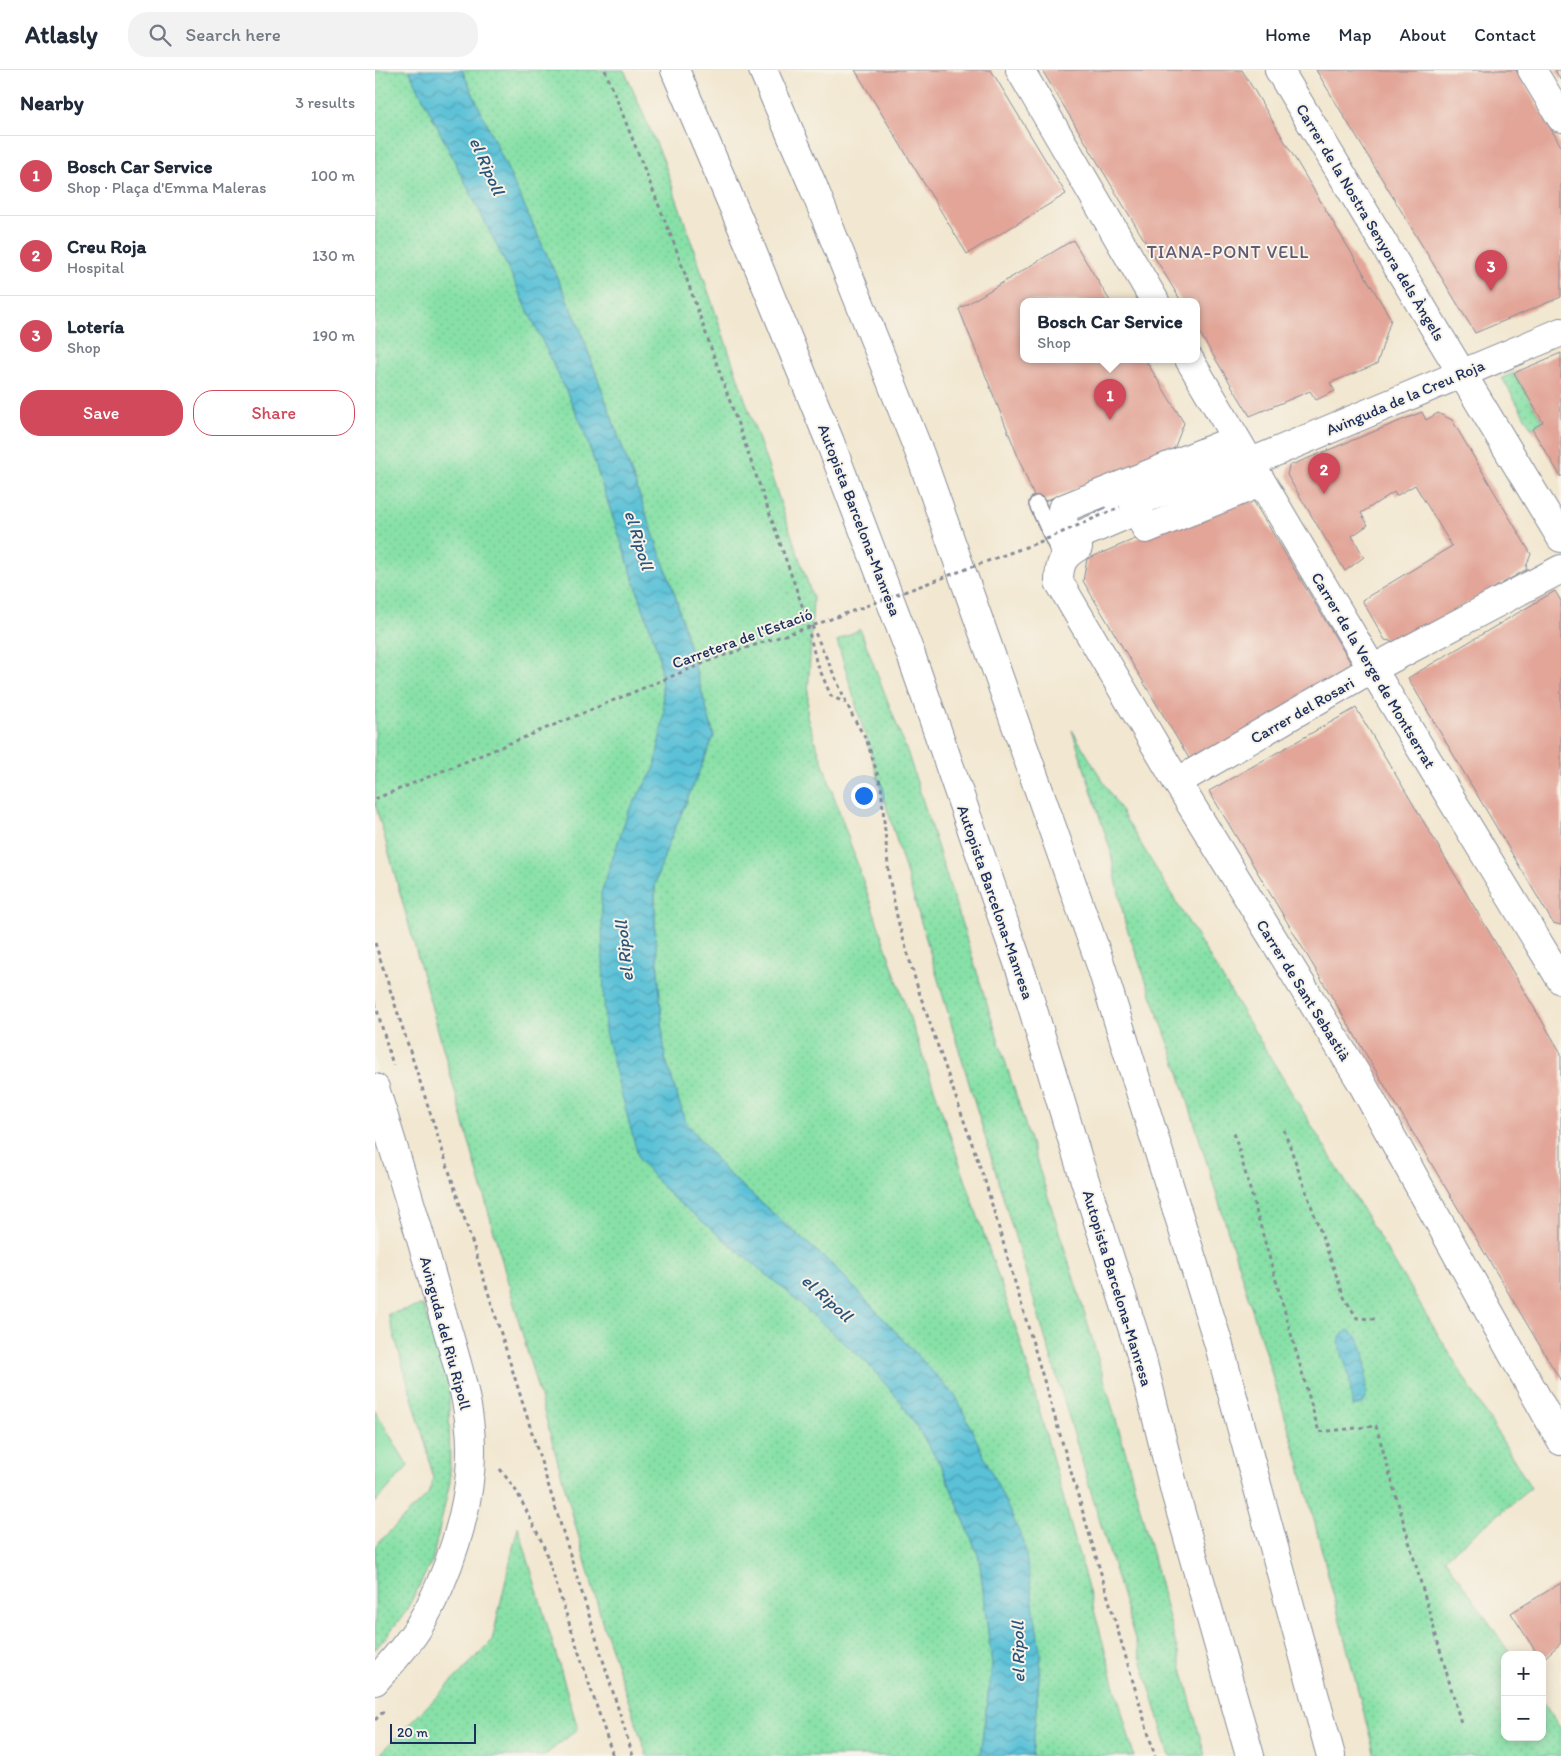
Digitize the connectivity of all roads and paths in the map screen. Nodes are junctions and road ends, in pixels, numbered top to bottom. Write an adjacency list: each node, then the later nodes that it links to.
1 (605, 70): 21 (path)
2 (675, 70): 37 (main road, Autopista Barcelona-Manresa)
3 (763, 70): 38 (main road)
4 (1020, 70): 8 (main road)
5 (1279, 70): 11 (main road, Carrer de la Nostra Senyora dels Àngels)
6 (1532, 70): 7 (main road)
7 (1561, 118)
8 (1153, 298)
9 (1561, 332): 11 (main road, Avinguda de la Creu Roja)
10 (1191, 363): 13 (main road, Carrer de la Verge de Montserrat)
11 (1462, 374): 13 (main road, Avinguda de la Creu Roja); 16 (main road, Carrer de la Nostra Senyora dels Àngels)
12 (1224, 444): 14 (main road)
13 (1249, 475): 14 (main road, Avinguda de la Creu Roja); 20 (main road, Carrer de la Verge de Montserrat)
14 (1127, 498): 19 (path, Carretera de l'Estació, bridge)
15 (1037, 504): 17 (lane)
16 (1561, 538)
17 (1070, 553): 22 (main road, Carrer de Sant Sebastià)
18 (1561, 569): 20 (main road, Carrer del Rosari)
19 (812, 626): 21 (path); 23 (path, Carretera de l'Estació, bridge)
20 (1373, 670): 22 (main road, Carrer del Rosari); 25 (main road, Carrer de la Verge de Montserrat)
21 (847, 703): 36 (path)
22 (1177, 782): 30 (main road, Carrer de Sant Sebastià)
23 (375, 799)
24 (375, 943): 35 (path)
25 (1557, 964)
26 (375, 1088): 32 (main road, Avinguda del Riu Ripoll)
27 (1284, 1130): 29 (path)
28 (1234, 1133): 33 (path)
29 (1376, 1319)
30 (1561, 1441)
31 (495, 1462): 34 (path)
32 (375, 1681)
33 (1461, 1723)
34 (613, 1756)
35 (633, 1756)
36 (1155, 1756)
37 (1250, 1756)
38 (1331, 1756)

